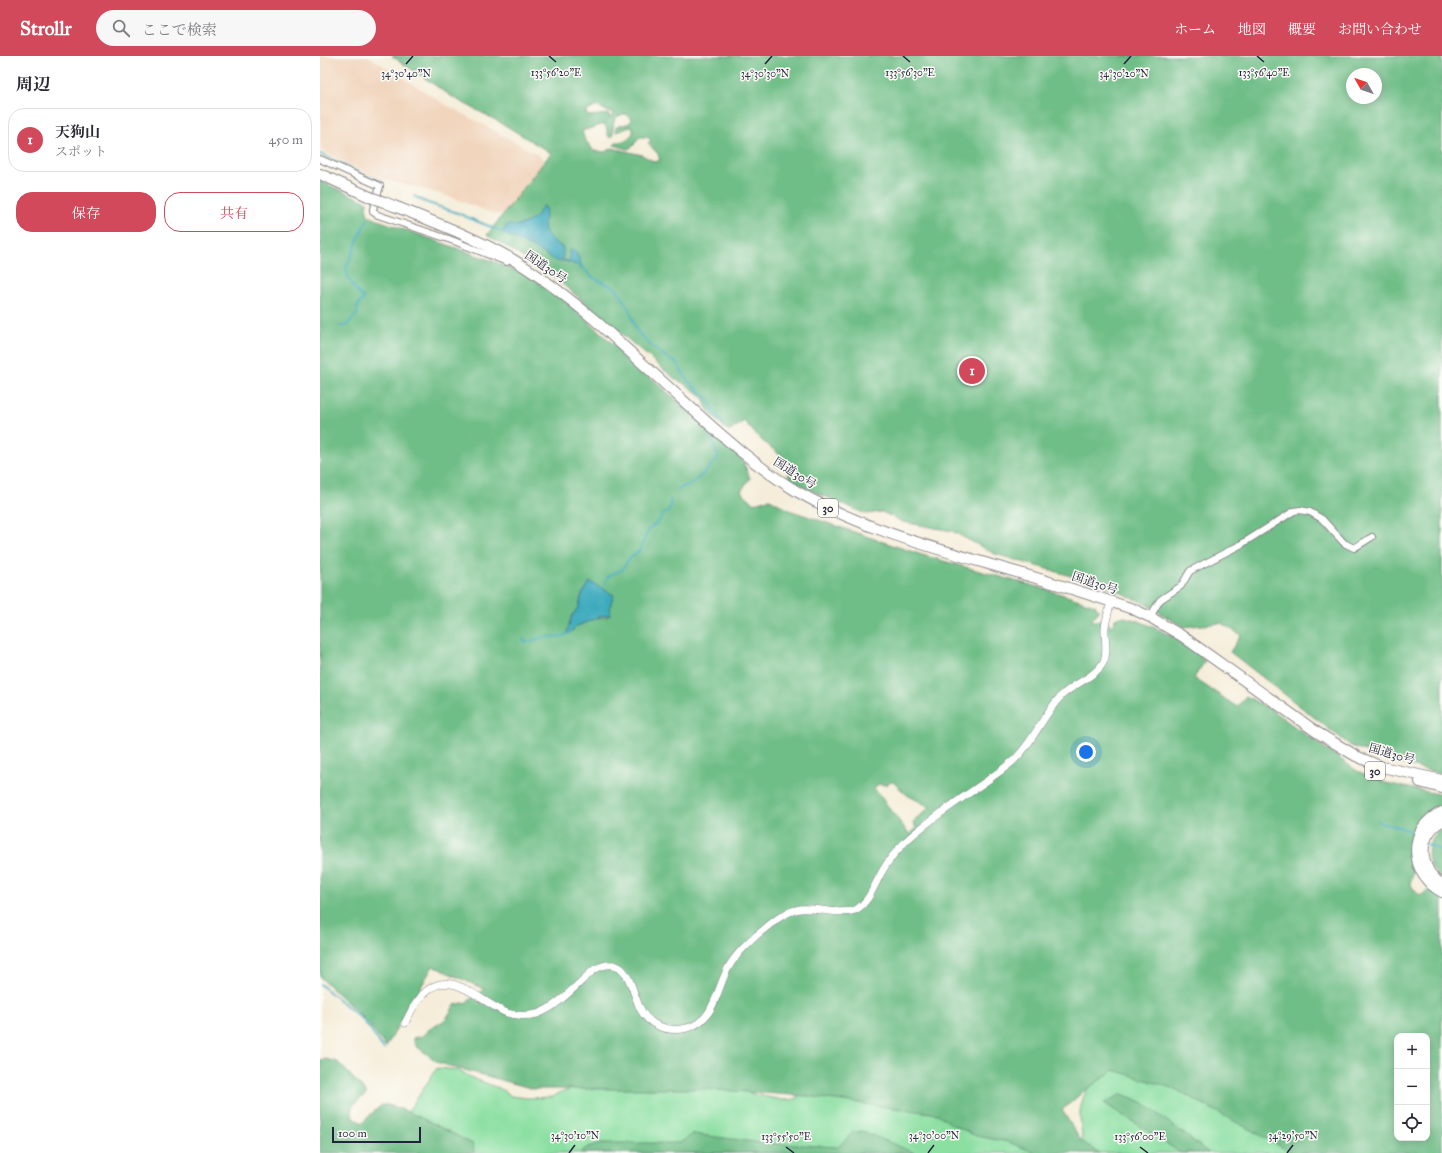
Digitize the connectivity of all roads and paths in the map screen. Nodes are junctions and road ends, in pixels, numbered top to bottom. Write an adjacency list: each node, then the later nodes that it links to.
1 (320, 159): 3 (street)
2 (320, 174): 3 (highway, 国道30号 / 30, bridge)
3 (512, 259): 5 (highway, 国道30号 / 30)
4 (1372, 537): 6 (street)
5 (1111, 602): 6 (highway, 国道30号 / 30); 15 (street)
6 (1150, 616): 7 (highway, 国道30号 / 30)
7 (1318, 733): 8 (highway, 国道30号 / 30); 9 (highway, 国道30号 / 30)
8 (1442, 780)
9 (1442, 788)
10 (1442, 812): 11 (highway)
11 (1434, 823): 12 (highway)
12 (1420, 847): 13 (highway); 14 (highway)
13 (1442, 884)
14 (1442, 892)
15 (405, 1023)

